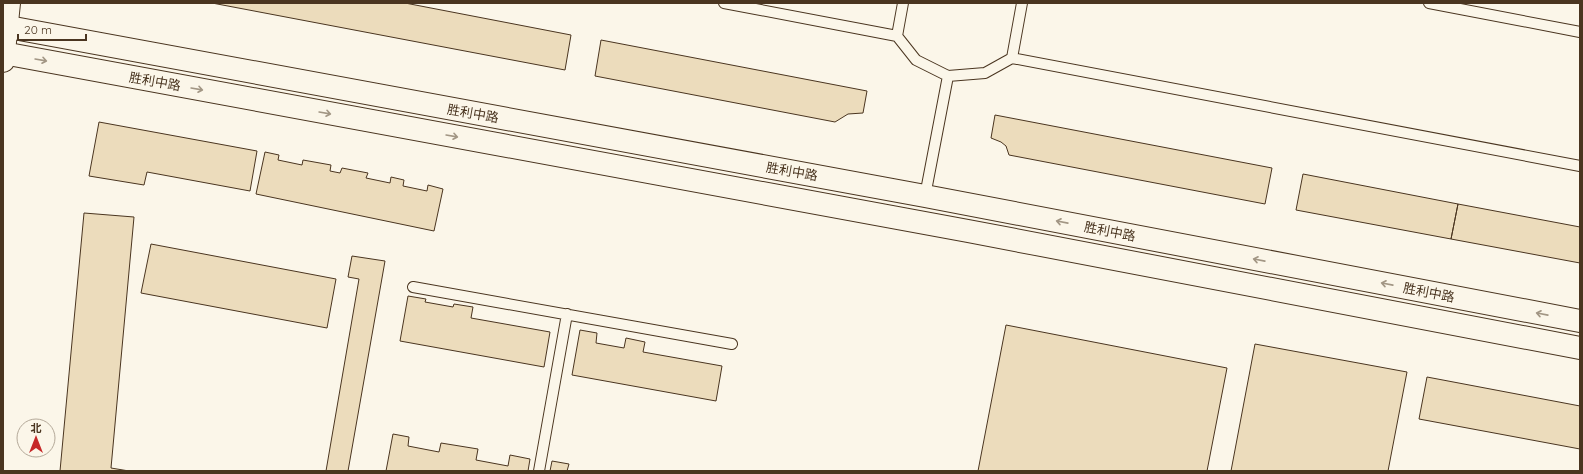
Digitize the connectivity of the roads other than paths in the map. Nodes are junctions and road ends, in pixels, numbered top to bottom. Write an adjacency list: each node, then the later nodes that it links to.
1 (9, 3): 6 (street)
2 (724, 3): 8 (lane)
3 (903, 3): 8 (lane)
4 (1022, 3): 10 (lane)
5 (1429, 3): 7 (lane)
6 (5, 26): 9 (street); 13 (street, 胜利中路)
7 (1580, 32)
8 (896, 36): 11 (lane)
9 (3, 56): 18 (street, 胜利中路, one-way to 18)
10 (1012, 58): 11 (lane); 12 (lane)
11 (948, 76): 13 (lane)
12 (1580, 166)
13 (925, 196): 16 (street, 胜利中路, one-way to 13)
14 (414, 287): 15 (lane)
15 (568, 314): 17 (lane); 19 (lane)
16 (1580, 321)
17 (732, 344)
18 (1580, 348)
19 (539, 471)

